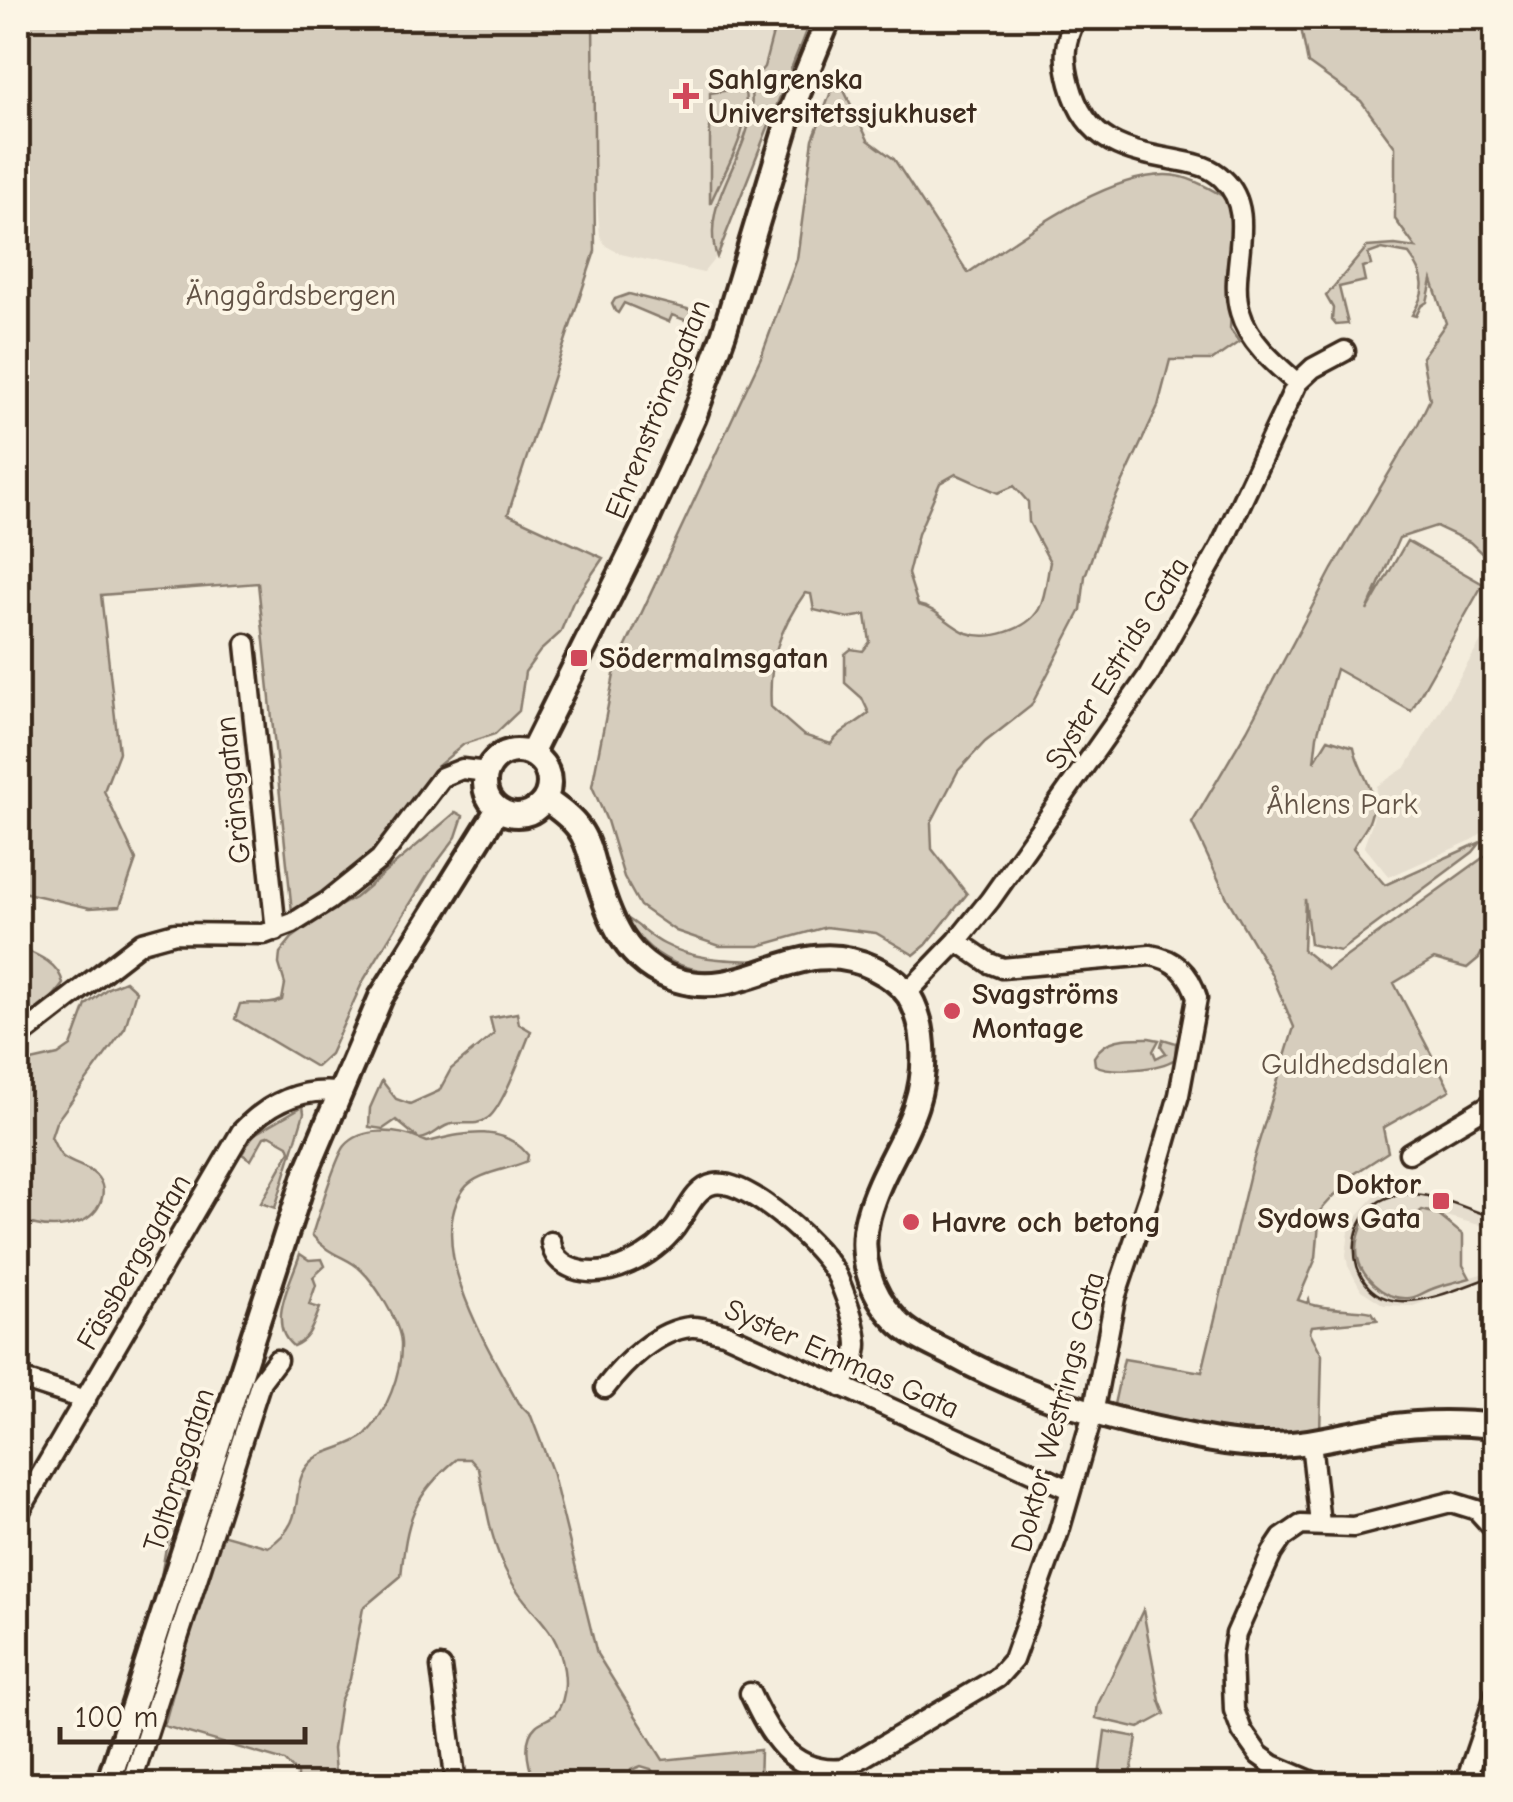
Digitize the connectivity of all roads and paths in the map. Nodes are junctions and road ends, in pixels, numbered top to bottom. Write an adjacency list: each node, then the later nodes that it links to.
1 (829, 18): 6 (street, Ehrenströmsgatan)
2 (1076, 18): 4 (street)
3 (1345, 351): 4 (street)
4 (1297, 383): 11 (street, Syster Estrids Gata)
5 (246, 644): 10 (street, Gränsgatan)
6 (532, 754): 7 (street); 8 (street)
7 (488, 772): 9 (street); 10 (street)
8 (545, 800): 9 (street); 12 (street)
9 (498, 809): 14 (street)
10 (276, 931): 13 (street)
11 (957, 941): 12 (street, Syster Estrids Gata); 23 (street, Doktor Westrings Gata)
12 (907, 993): 23 (street)
13 (18, 1038)
14 (338, 1092): 22 (street, Fässbergsgatan); 33 (street, Toltorpsgatan)
15 (1496, 1101): 16 (street)
16 (1408, 1153)
17 (551, 1242): 20 (street)
18 (277, 1360): 34 (street, Toltorpsgatan)
19 (18, 1378): 22 (street)
20 (841, 1387): 21 (street, Syster Emmas Gata); 26 (street, Syster Emmas Gata)
21 (604, 1388)
22 (86, 1400): 27 (street, Fässbergsgatan)
23 (1093, 1414): 25 (street); 26 (street, Doktor Westrings Gata)
24 (1496, 1426): 25 (street)
25 (1311, 1442): 28 (street)
26 (1069, 1489): 32 (street, Doktor Westrings Gata)
27 (18, 1514)
28 (1320, 1524): 29 (street); 36 (street)
29 (1496, 1532)
30 (441, 1667): 35 (street)
31 (1496, 1693): 37 (street)
32 (750, 1694)
33 (108, 1784)
34 (131, 1784)
35 (456, 1784)
36 (1318, 1784)
37 (1466, 1784)

